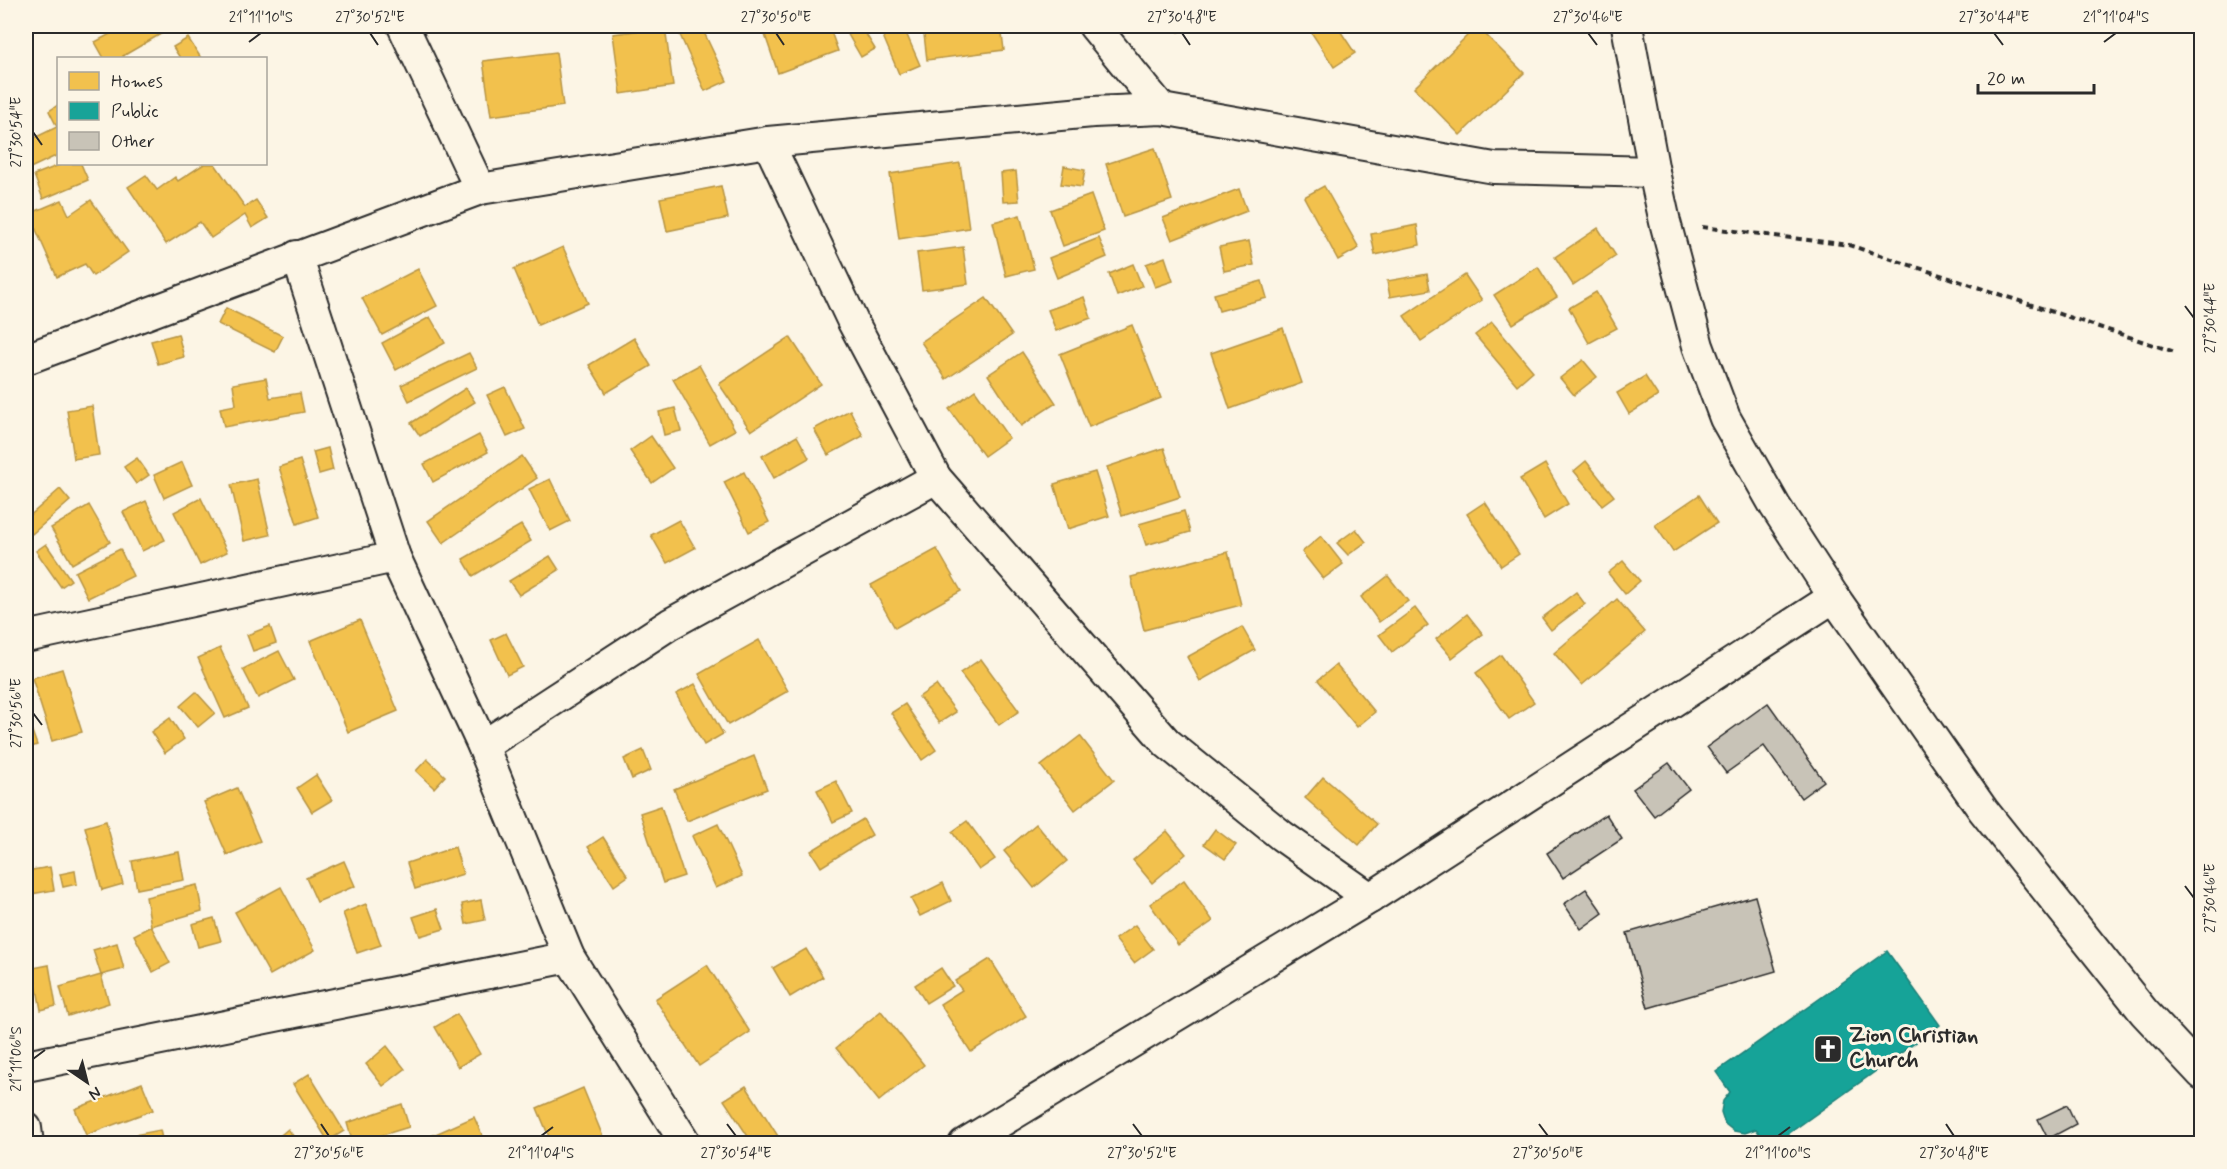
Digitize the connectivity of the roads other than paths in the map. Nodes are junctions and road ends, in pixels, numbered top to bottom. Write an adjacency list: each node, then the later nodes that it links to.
1 (403, 26): 7 (street)
2 (1094, 26): 4 (street)
3 (1627, 26): 6 (street)
4 (1162, 108): 5 (street); 6 (street)
5 (768, 142): 7 (street); 10 (street)
6 (1654, 172): 12 (street)
7 (480, 189): 8 (street)
8 (297, 256): 9 (street); 11 (street)
9 (29, 351)
10 (936, 478): 14 (street); 15 (street)
11 (394, 557): 13 (street); 14 (street)
12 (1834, 597): 15 (street); 18 (street)
13 (26, 637)
14 (483, 746): 16 (street)
15 (1370, 898): 22 (street)
16 (569, 957): 17 (street); 21 (street)
17 (26, 1066)
18 (2202, 1074)
19 (26, 1128): 20 (street)
20 (28, 1143)
21 (686, 1143)
22 (964, 1143)

